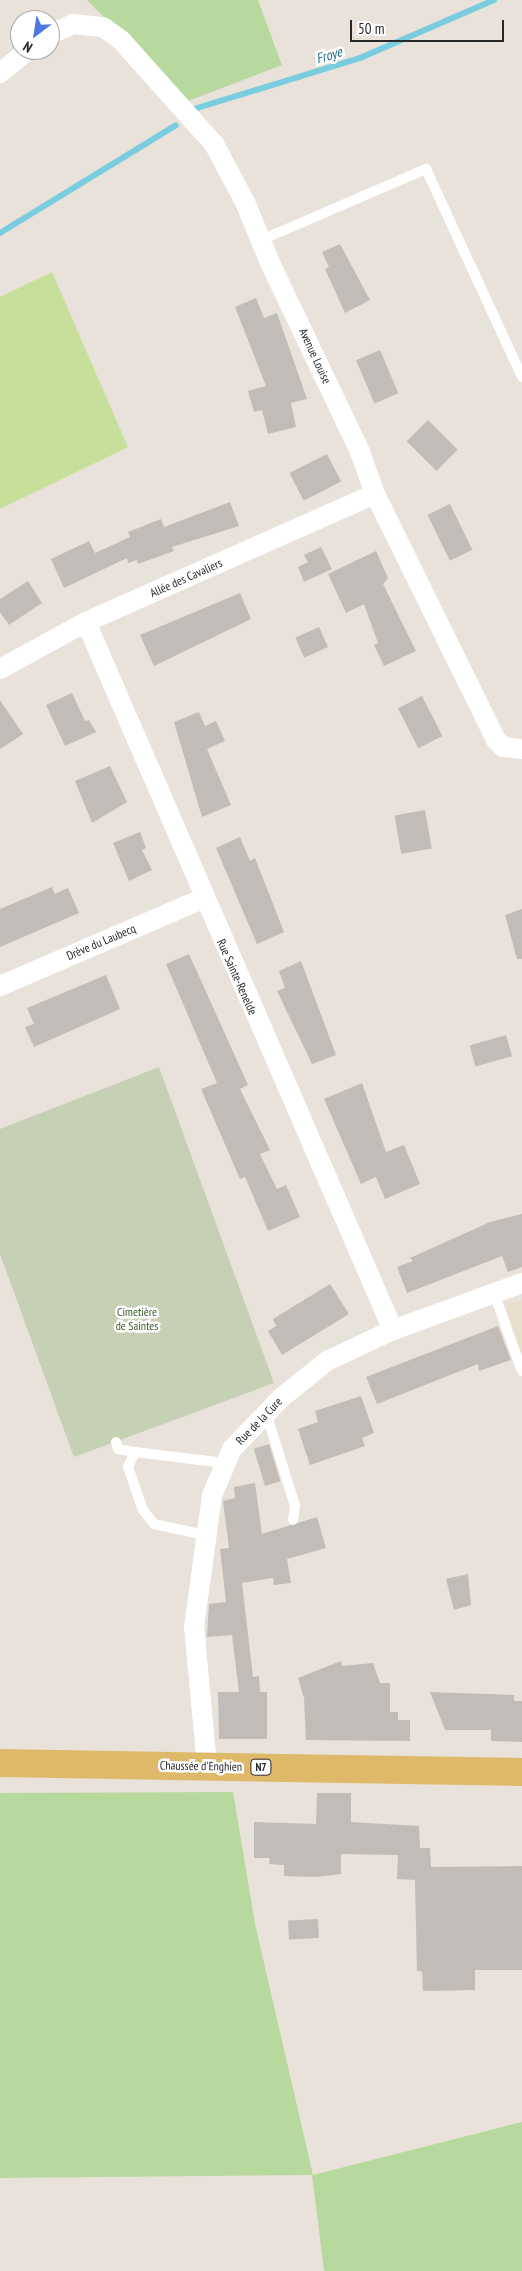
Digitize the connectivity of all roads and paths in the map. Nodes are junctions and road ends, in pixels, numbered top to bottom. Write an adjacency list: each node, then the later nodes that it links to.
1 (60, 30): 4 (street, Avenue Louise)
2 (15, 60): 3 (street)
3 (0, 72)
4 (261, 240): 5 (lane); 6 (street, Avenue Louise)
5 (522, 377)
6 (375, 494): 7 (street, Allée des Cavaliers); 9 (street, Avenue Louise)
7 (86, 622): 8 (street, Allée des Cavaliers); 10 (street, Rue Sainte-Renelde)
8 (0, 669)
9 (522, 749)
10 (202, 899): 11 (street, Drève du Laubecq); 14 (street, Rue Sainte-Renelde)
11 (0, 986)
12 (522, 1283): 13 (street, Rue de la Cure)
13 (494, 1293): 14 (street, Rue de la Cure); 15 (lane)
14 (393, 1330): 16 (street, Rue de la Cure)
15 (522, 1371)
16 (262, 1417): 19 (street, Rue de la Cure); 20 (lane)
17 (116, 1442): 18 (lane)
18 (135, 1452): 19 (lane); 21 (lane)
19 (224, 1463): 21 (street, Rue de la Cure)
20 (293, 1520)
21 (205, 1535): 23 (street, Rue de la Cure)
22 (0, 1763): 23 (main road, Chaussée d'Enghien / N7)
23 (207, 1766): 24 (main road, Chaussée d'Enghien / N7)
24 (522, 1772)

